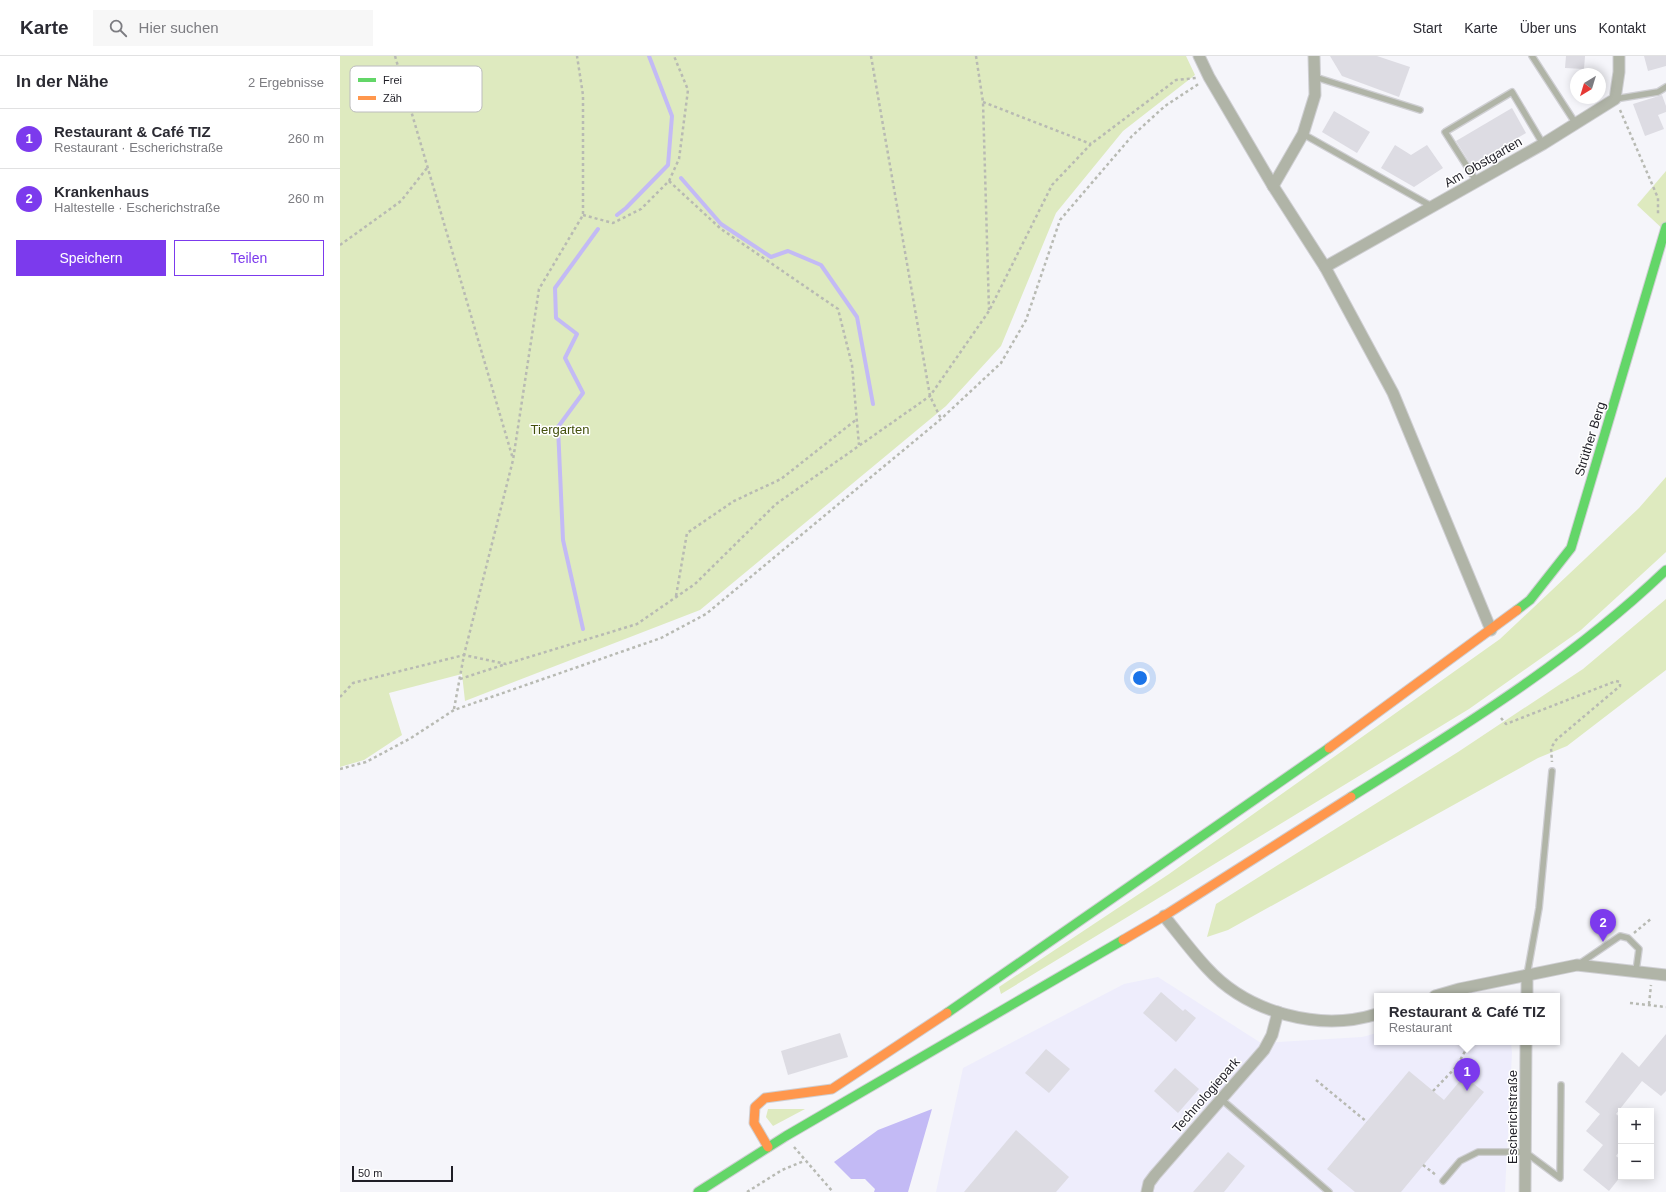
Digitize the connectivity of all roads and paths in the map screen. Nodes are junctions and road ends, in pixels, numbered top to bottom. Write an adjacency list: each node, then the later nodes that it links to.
1 (395, 56): 10 (path)
2 (577, 56): 27 (path)
3 (674, 56): 23 (path)
4 (871, 56): 34 (path)
5 (976, 56): 15 (path)
6 (1199, 56): 11 (street)
7 (1314, 56): 12 (street)
8 (1532, 56): 18 (lane)
9 (1618, 56): 14 (street)
10 (398, 66)
11 (1209, 77): 20 (path); 25 (street); 36 (path)
12 (1314, 77): 16 (lane); 19 (street)
13 (1666, 87): 14 (lane)
14 (1615, 99): 18 (street, Am Obstgarten); 28 (path)
15 (983, 102): 20 (path); 33 (path)
16 (1420, 110)
17 (412, 112): 22 (path)
18 (1576, 124): 21 (street, Am Obstgarten)
19 (1303, 134): 25 (street); 26 (lane)
20 (1091, 144): 33 (path)
21 (1543, 144): 24 (street, Am Obstgarten); 24 (lane)
22 (428, 167): 31 (path); 38 (path)
23 (669, 181): 27 (path); 35 (path)
24 (1477, 182): 26 (street, Am Obstgarten)
25 (1273, 186): 32 (street)
26 (1434, 207): 32 (street, Am Obstgarten)
27 (584, 215): 38 (path)
28 (1662, 217)
29 (1666, 227): 30 (street, Strüther Berg)
30 (1664, 243): 41 (street, Strüther Berg)
31 (340, 244)
32 (1325, 268): 41 (street)
33 (989, 311): 34 (path)
34 (930, 396): 36 (path); 37 (path)
35 (857, 418): 37 (path); 40 (path)
36 (941, 419): 46 (path)
37 (859, 446): 40 (path)
38 (513, 460): 42 (path)
39 (1666, 570): 50 (street)
40 (676, 597): 43 (path)
41 (1491, 630): 73 (street, Strüther Berg)
42 (464, 655): 43 (path); 44 (path); 45 (path)
43 (506, 664): 44 (path)
44 (460, 679): 46 (path)
45 (340, 697)
46 (454, 710): 48 (path)
47 (1500, 718): 49 (path)
48 (340, 769)
49 (1552, 771): 56 (lane)
50 (1164, 916): 63 (street); 72 (street)
51 (1652, 918): 52 (path)
52 (1628, 938): 53 (lane); 54 (lane)
53 (1577, 965): 54 (street); 56 (street)
54 (1636, 971): 55 (street)
55 (1653, 973): 57 (street); 61 (path)
56 (1527, 975): 58 (street); 59 (street)
57 (1666, 975)
58 (1445, 993)
59 (1527, 993)
60 (1630, 1003): 61 (path)
61 (1648, 1004): 62 (path)
62 (1666, 1007)
63 (1278, 1012): 64 (street); 70 (street, Technologiepark)
64 (1374, 1015)
65 (1468, 1045): 69 (path)
66 (1526, 1045): 74 (street, Escherichstraße)
67 (1316, 1080): 71 (path)
68 (1561, 1085): 74 (lane)
69 (1433, 1091)
70 (1220, 1098): 81 (street, Technologiepark); 82 (lane)
71 (1367, 1122)
72 (786, 1136): 73 (street); 75 (path)
73 (768, 1147): 78 (street)
74 (1525, 1152): 77 (lane); 83 (street, Escherichstraße)
75 (804, 1160): 79 (path); 80 (path)
76 (1424, 1165): 77 (path)
77 (1443, 1181)
78 (698, 1192)
79 (747, 1192)
80 (833, 1192)
81 (1147, 1192)
82 (1329, 1192)
83 (1525, 1192)

